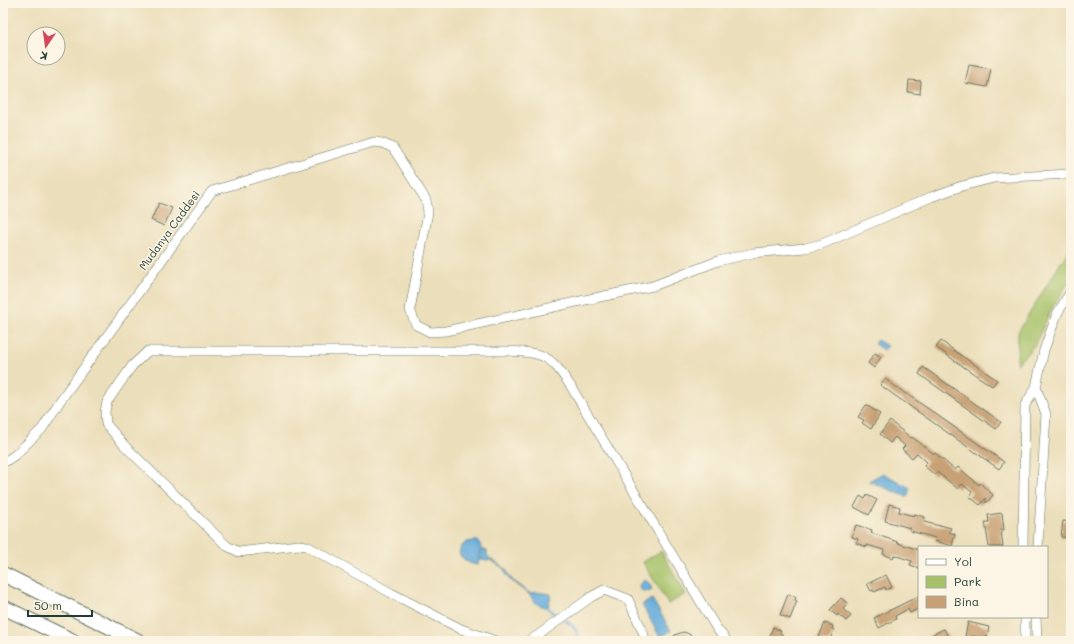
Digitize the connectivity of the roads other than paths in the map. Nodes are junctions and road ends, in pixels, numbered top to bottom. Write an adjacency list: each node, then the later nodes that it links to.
1 (1071, 174): 4 (street, Mudanya Caddesi)
2 (1071, 291): 3 (street)
3 (1036, 387): 5 (street); 6 (street)
4 (3, 464)
5 (1023, 546)
6 (1038, 546)
7 (3, 574): 12 (highway)
8 (3, 607): 11 (highway)
9 (1025, 618): 17 (street)
10 (1036, 618): 18 (street)
11 (73, 641)
12 (138, 641)
13 (496, 641): 16 (street)
14 (528, 641): 15 (street)
15 (645, 641)
16 (726, 641)
17 (1025, 641)
18 (1037, 641)

